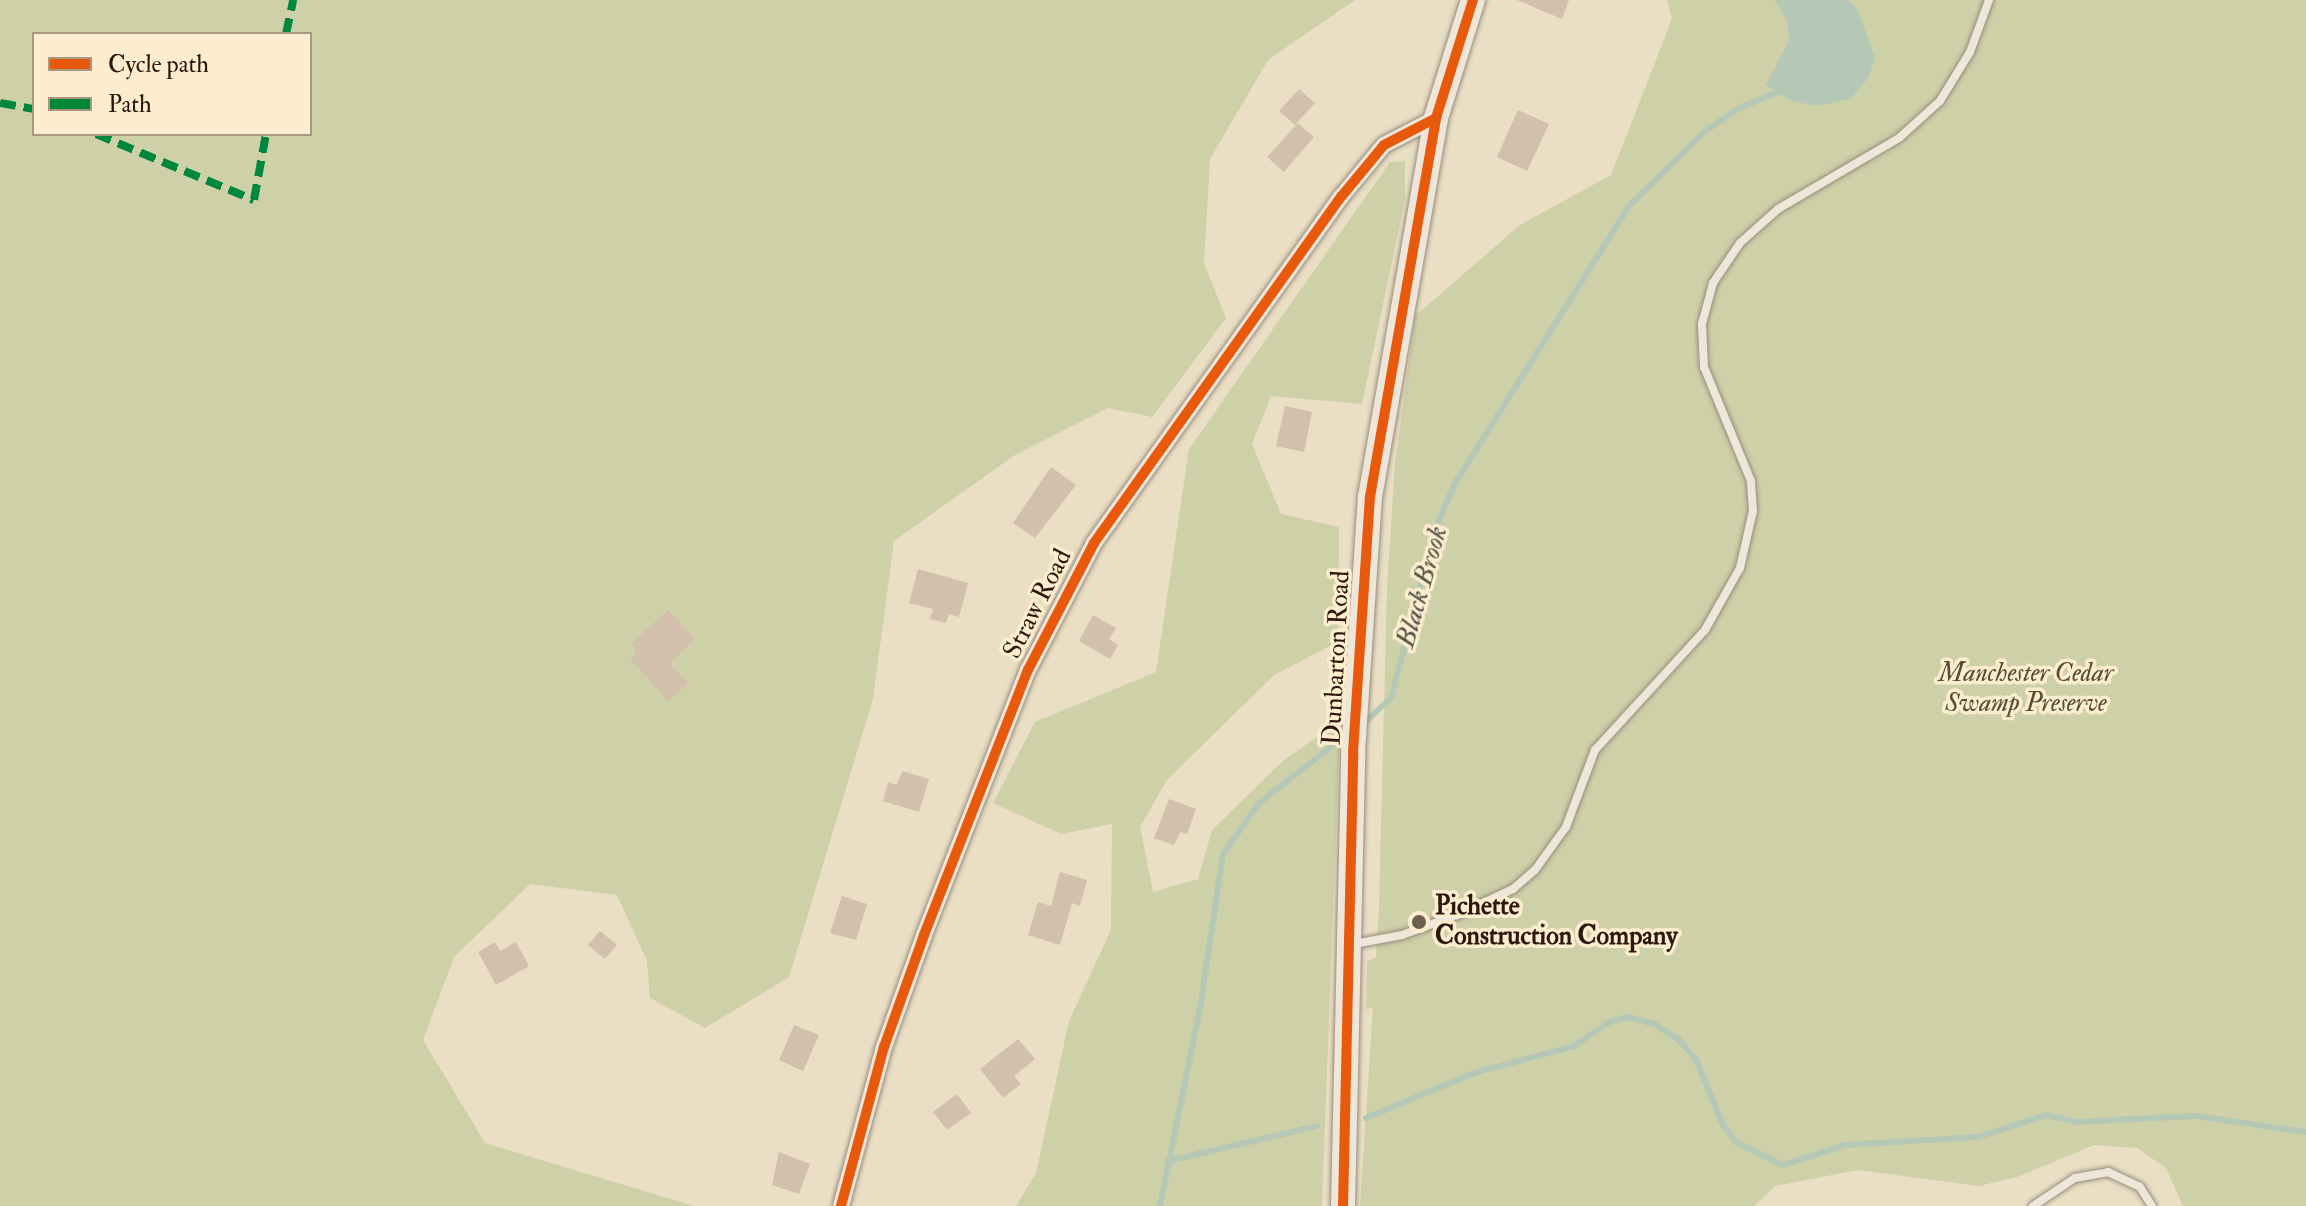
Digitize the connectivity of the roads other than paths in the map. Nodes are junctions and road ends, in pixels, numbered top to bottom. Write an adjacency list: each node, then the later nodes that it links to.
1 (1473, 0): 3 (street, Dunbarton Road)
2 (1989, 0): 4 (lane)
3 (1436, 118): 4 (street, Dunbarton Road); 5 (street, Straw Road)
4 (1349, 944): 6 (street, Dunbarton Road)
5 (841, 1206)
6 (1343, 1206)
7 (2033, 1206): 8 (lane)
8 (2152, 1206)

